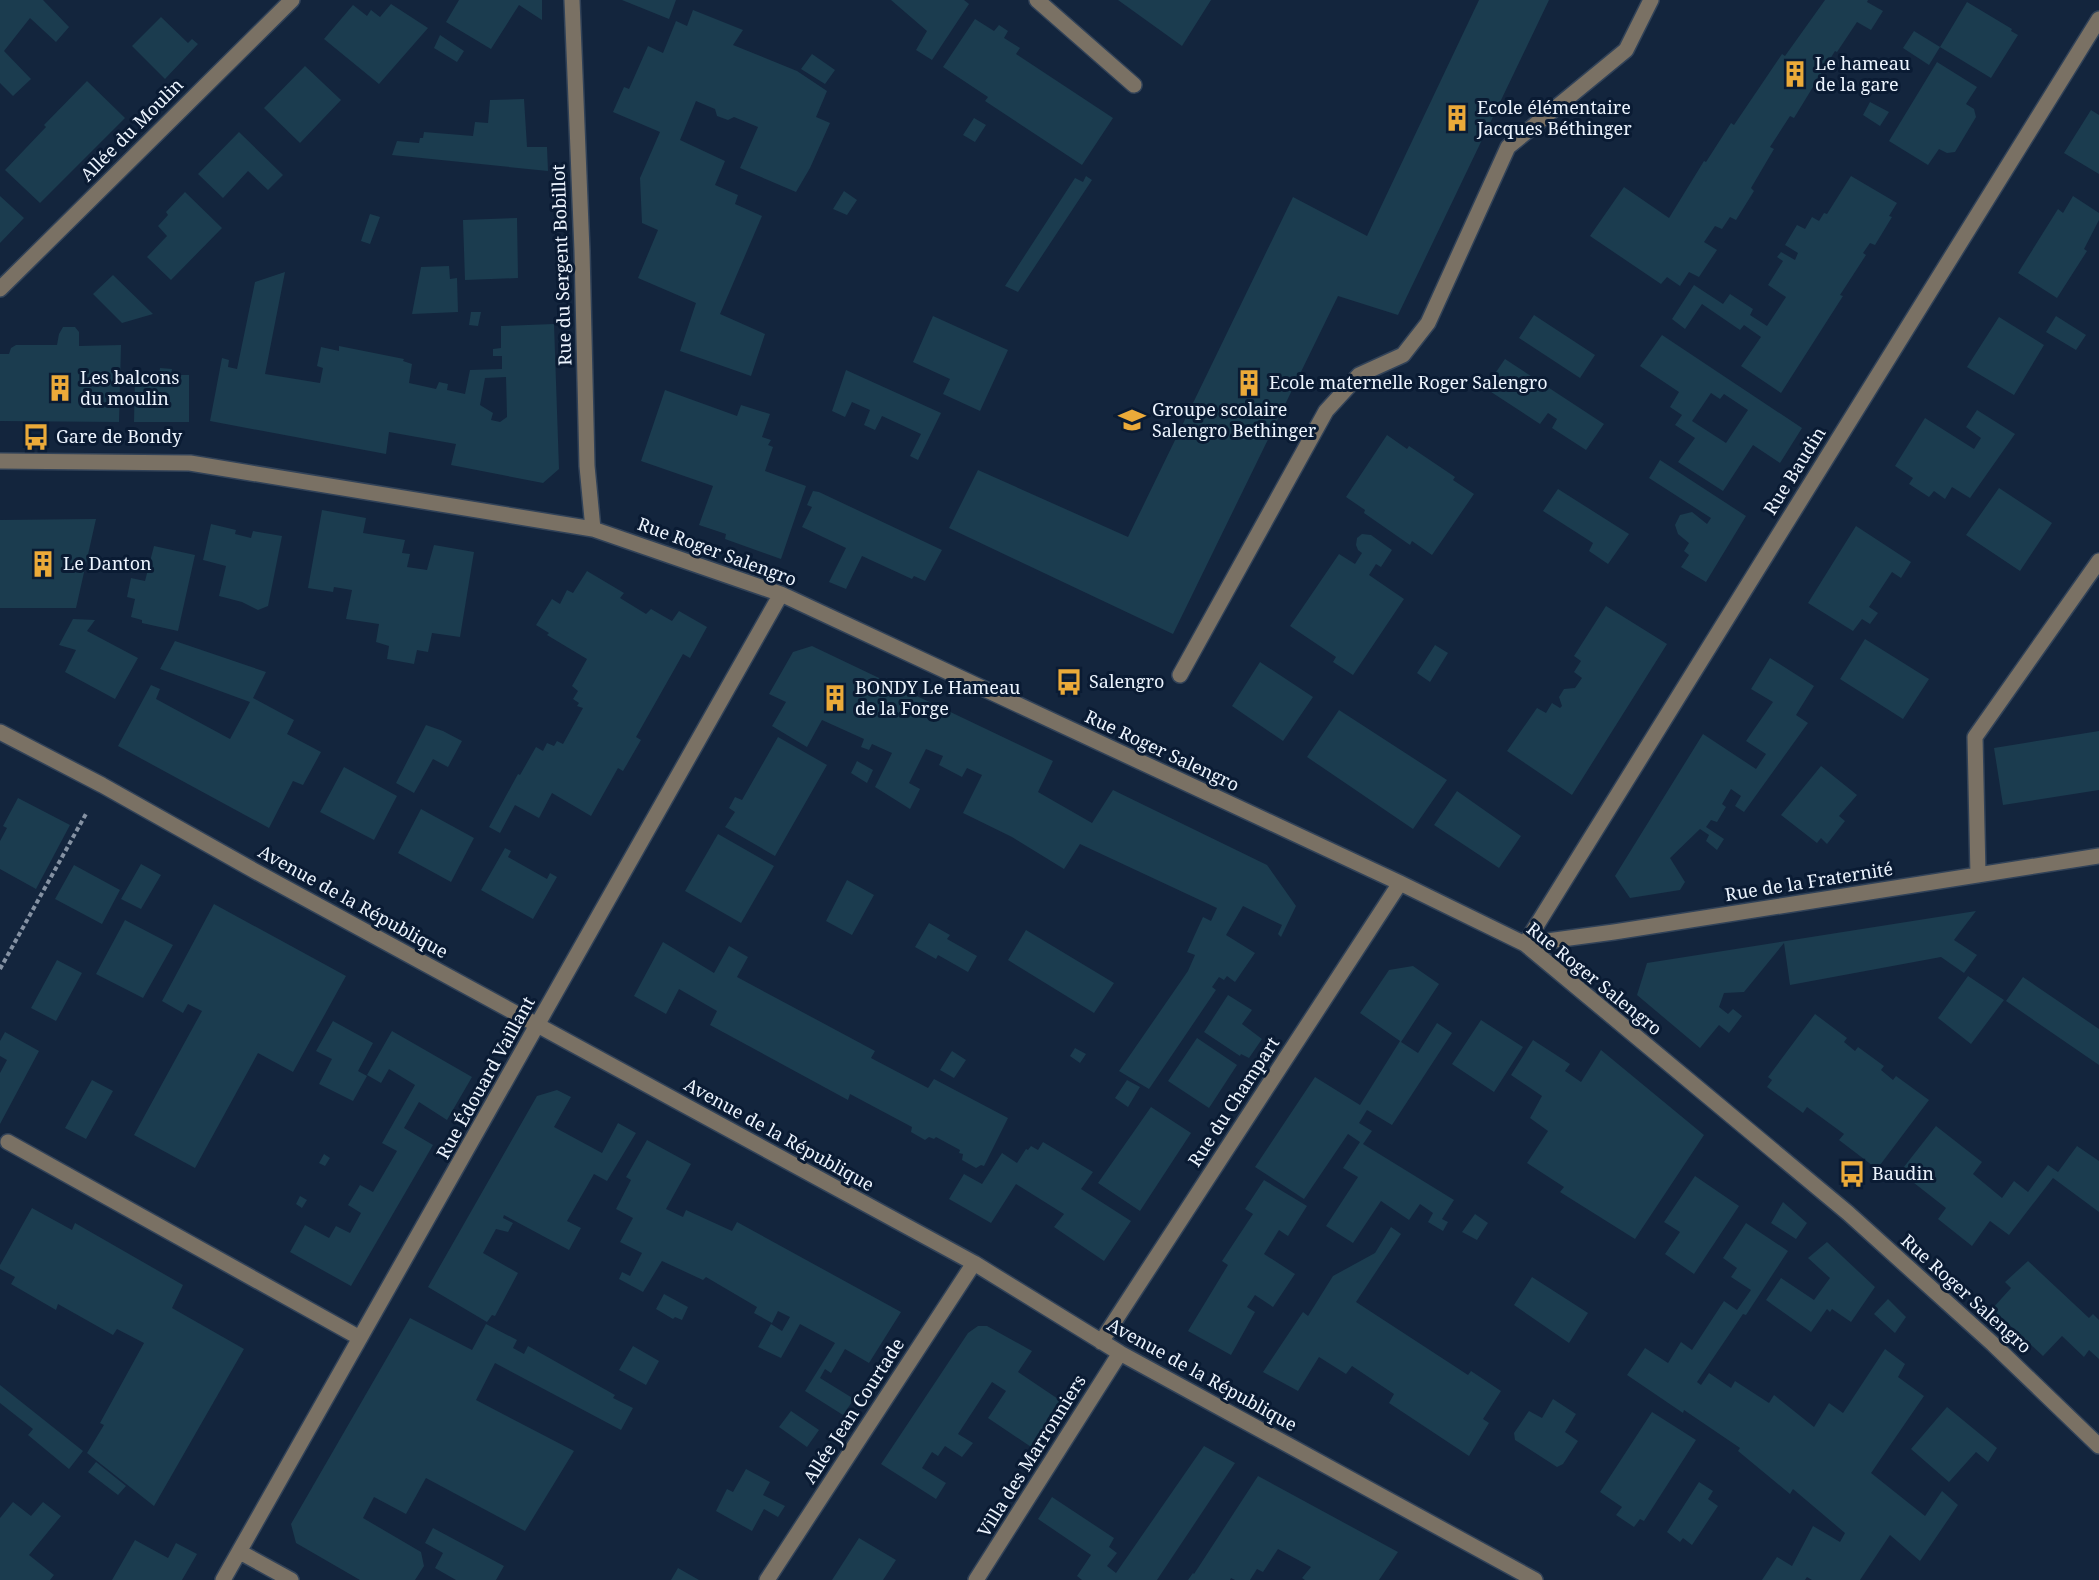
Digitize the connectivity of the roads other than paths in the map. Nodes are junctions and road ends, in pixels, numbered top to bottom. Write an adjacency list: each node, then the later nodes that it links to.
1 (292, 0): 7 (street, Allée du Moulin)
2 (572, 0): 9 (street, Rue du Sergent Bobillot)
3 (1037, 0): 6 (street)
4 (1651, 0): 12 (street)
5 (2099, 19): 17 (street, Rue Baudin)
6 (1134, 86)
7 (0, 289)
8 (0, 461): 9 (street, Rue Roger Salengro)
9 (593, 529): 11 (street, Rue Roger Salengro)
10 (2099, 561): 15 (street)
11 (781, 594): 16 (street, Rue Roger Salengro); 18 (street, Rue Édouard Vaillant)
12 (1180, 675)
13 (0, 732): 18 (street, Avenue de la République)
14 (2099, 856): 15 (street, Rue de la Fraternité)
15 (1978, 875): 17 (street, Rue de la Fraternité)
16 (1400, 883): 17 (street, Rue Roger Salengro); 22 (street, Rue du Champart)
17 (1525, 944): 24 (street, Rue Roger Salengro)
18 (538, 1025): 20 (street, Avenue de la République); 21 (street, Rue Édouard Vaillant)
19 (8, 1142): 21 (street)
20 (974, 1263): 22 (street, Avenue de la République); 28 (street, Allée Jean Courtade)
21 (360, 1338): 25 (street, Rue Édouard Vaillant)
22 (1101, 1342): 23 (street, Avenue de la République)
23 (1120, 1353): 29 (street, Villa des Marronniers); 30 (street, Avenue de la République)
24 (2099, 1446)
25 (240, 1552): 26 (street, Rue Édouard Vaillant); 27 (street)
26 (223, 1580)
27 (291, 1580)
28 (767, 1580)
29 (976, 1580)
30 (1535, 1580)

